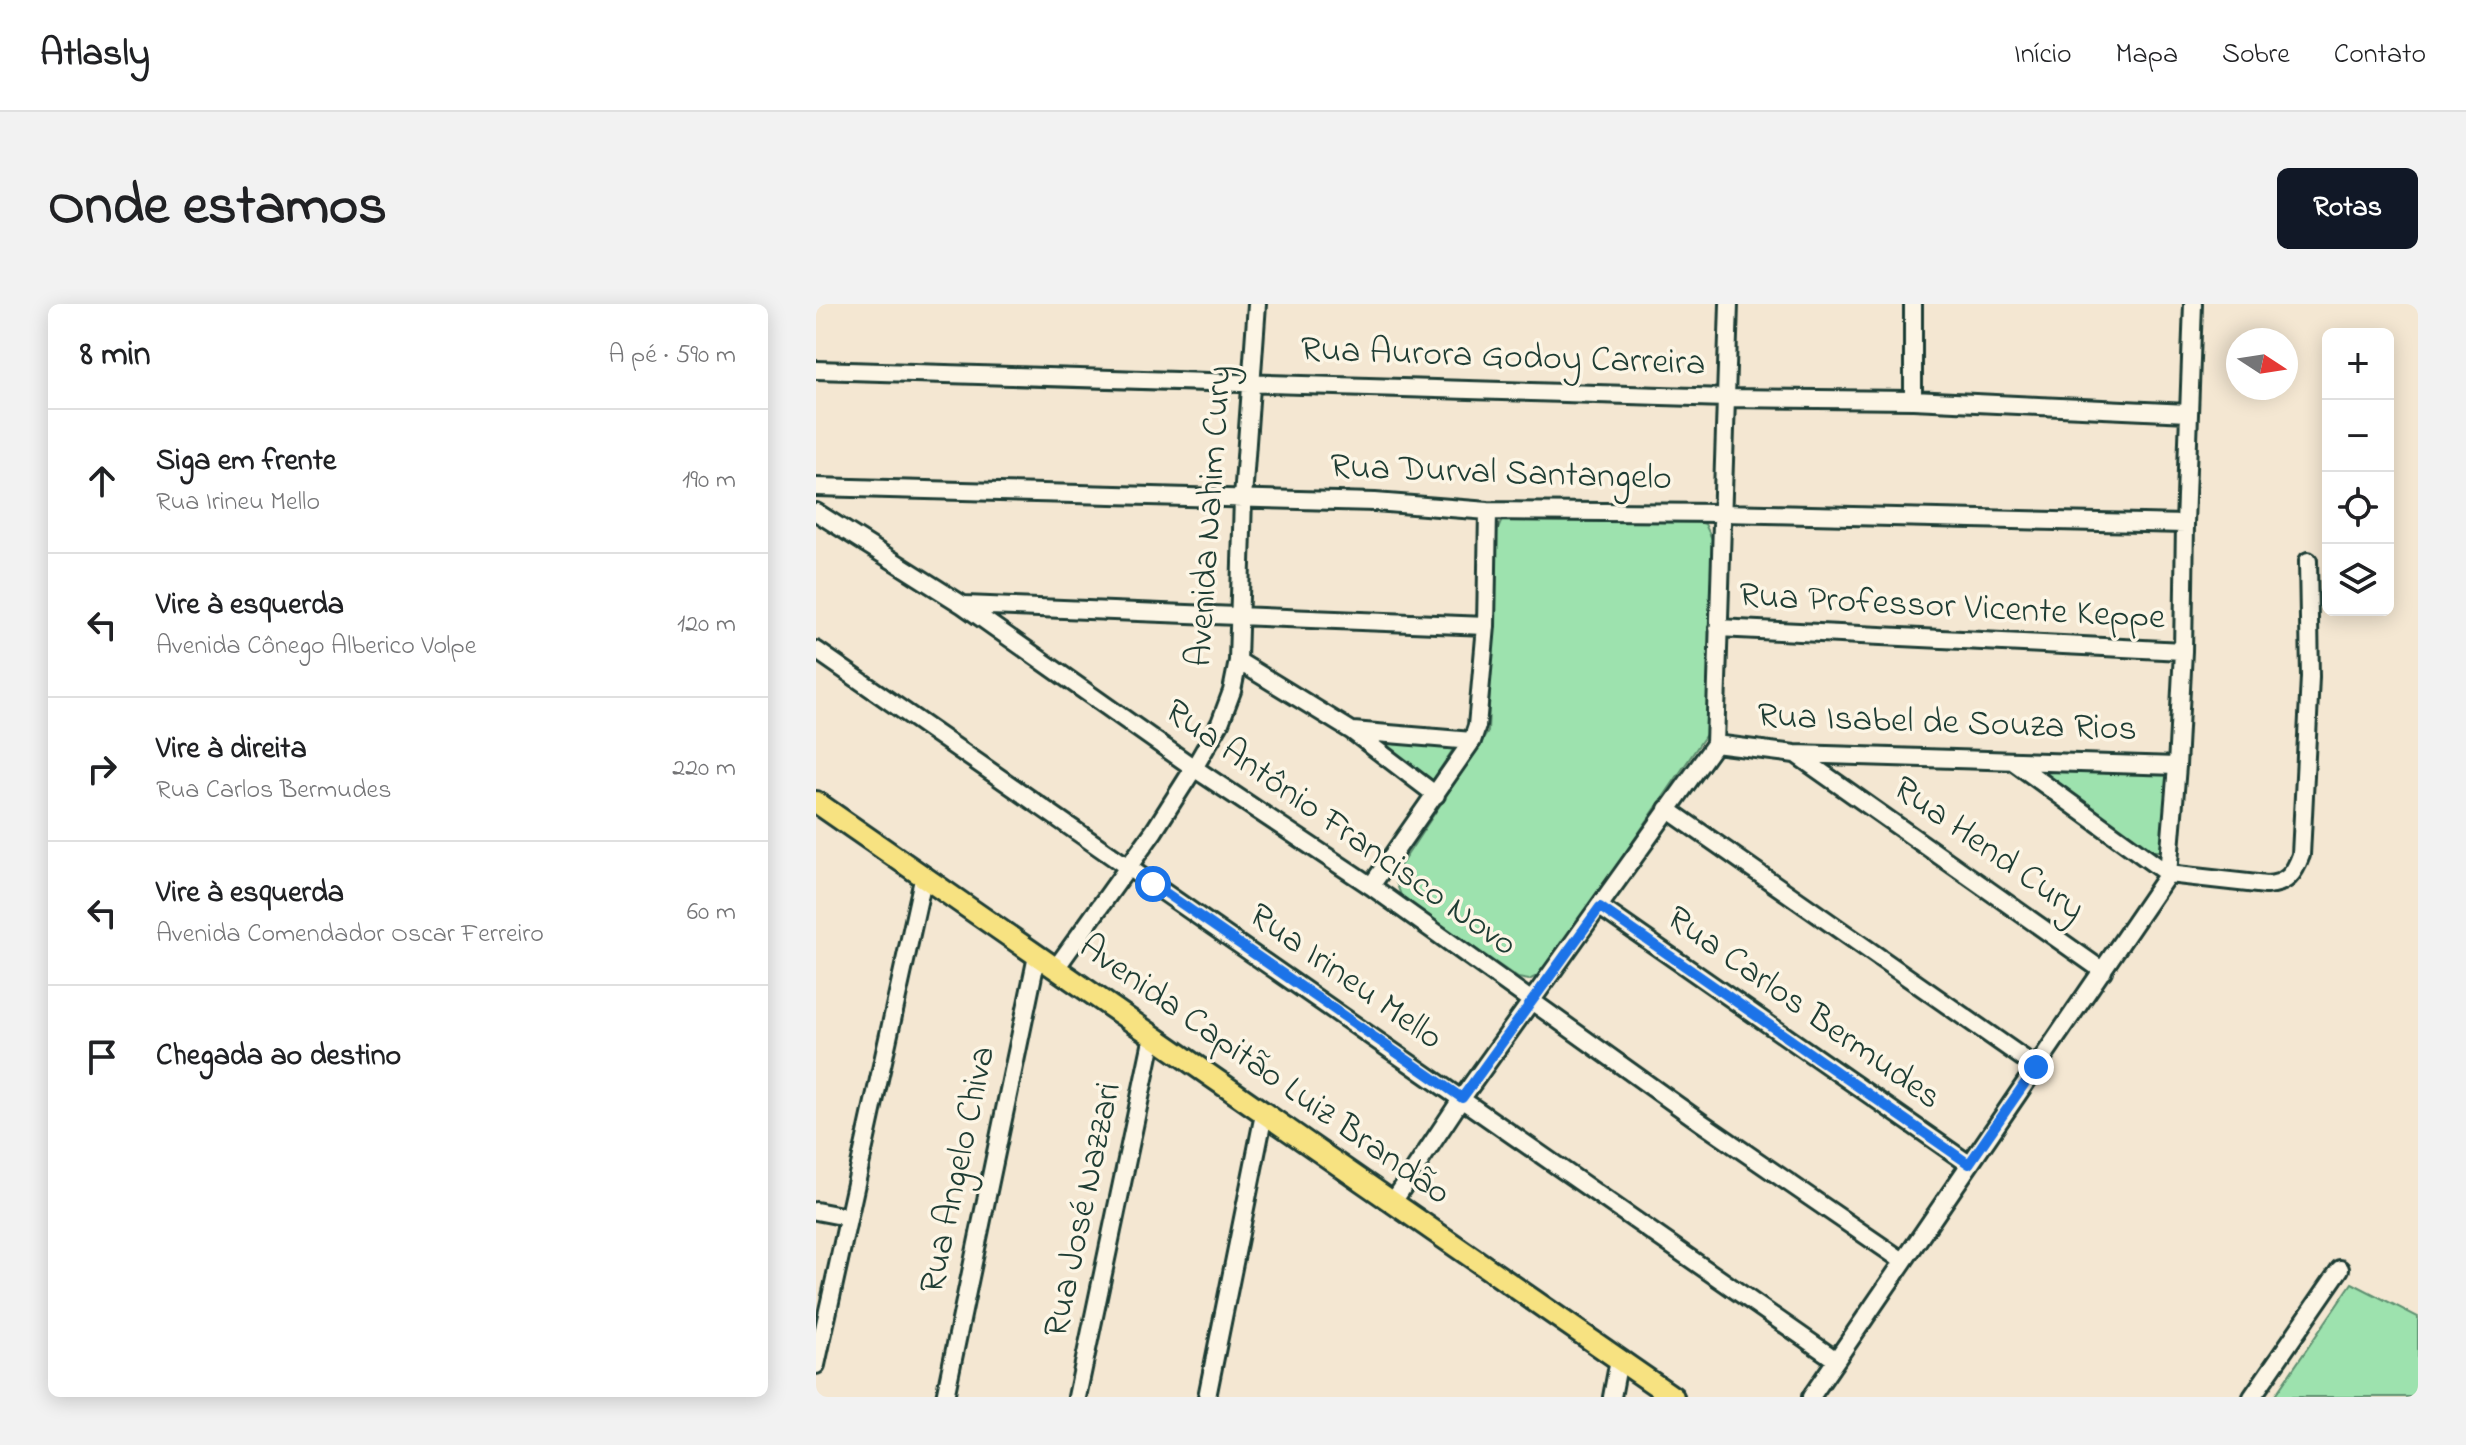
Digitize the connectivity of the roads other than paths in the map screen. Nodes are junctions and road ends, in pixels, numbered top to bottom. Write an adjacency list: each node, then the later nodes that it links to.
1 (1257, 304): 6 (street, Avenida Nahim Cury)
2 (1729, 304): 7 (street)
3 (1913, 304): 8 (street)
4 (2193, 304): 9 (street)
5 (816, 370): 6 (street, Rua Aurora Godoy Carreira)
6 (1251, 381): 7 (street, Rua Aurora Godoy Carreira); 11 (street, Avenida Nahim Cury)
7 (1727, 398): 8 (street, Rua Aurora Godoy Carreira); 14 (street)
8 (1913, 400): 9 (street, Rua Aurora Godoy Carreira)
9 (2188, 413): 15 (street)
10 (816, 487): 11 (street, Rua Durval Santangelo)
11 (1243, 498): 12 (street, Rua Durval Santangelo); 18 (street, Avenida Nahim Cury)
12 (1488, 511): 14 (street, Rua Durval Santangelo); 19 (street)
13 (816, 512): 17 (street, Rua Antônio Francisco Novo)
14 (1722, 513): 15 (street, Rua Durval Santangelo); 20 (street)
15 (2185, 524): 22 (street)
16 (2308, 561): 35 (street)
17 (963, 605): 18 (street); 30 (street, Rua Antônio Francisco Novo)
18 (1238, 618): 19 (street); 23 (street, Avenida Nahim Cury)
19 (1486, 626): 25 (street)
20 (1718, 628): 22 (street, Rua Professor Vicente Keppe); 26 (street)
21 (816, 650): 34 (street, Rua Irineu Mello)
22 (2183, 651): 29 (street)
23 (1238, 661): 24 (street); 30 (street, Avenida Nahim Cury)
24 (1352, 731): 25 (street); 31 (street)
25 (1472, 741): 31 (street)
26 (1715, 744): 27 (street, Rua Isabel de Souza Rios); 33 (street)
27 (1795, 754): 28 (street, Rua Isabel de Souza Rios); 41 (street, Rua Hend Cury)
28 (2014, 762): 29 (street, Rua Isabel de Souza Rios); 35 (street)
29 (2177, 766): 35 (street)
30 (1194, 768): 34 (street, Avenida Nahim Cury); 37 (street, Rua Antônio Francisco Novo)
31 (1436, 795): 37 (street)
32 (816, 802): 36 (main road, Avenida Capitão Luiz Brandão)
33 (1667, 809): 38 (street); 44 (street)
34 (1127, 867): 40 (street, Avenida Nahim Cury); 45 (street, Rua Irineu Mello)
35 (2168, 874): 41 (street)
36 (924, 875): 39 (main road, Avenida Capitão Luiz Brandão); 50 (street)
37 (1371, 886): 42 (street, Rua Antônio Francisco Novo)
38 (1600, 907): 42 (street); 47 (street, Rua Carlos Bermudes)
39 (1037, 956): 40 (main road, Avenida Capitão Luiz Brandão); 56 (street, Rua Angelo Chiva)
40 (1056, 968): 43 (main road, Avenida Capitão Luiz Brandão)
41 (2103, 971): 44 (street)
42 (1532, 1001): 45 (street); 51 (street, Rua Antônio Francisco Novo)
43 (1153, 1036): 46 (main road, Avenida Capitão Luiz Brandão); 57 (street, Rua José Nazzari)
44 (2036, 1067): 47 (street)
45 (1462, 1098): 48 (street); 54 (street, Rua Irineu Mello)
46 (1264, 1114): 48 (main road, Avenida Capitão Luiz Brandão); 58 (street)
47 (1969, 1164): 51 (street)
48 (1393, 1202): 53 (main road, Avenida Capitão Luiz Brandão)
49 (816, 1211): 50 (street)
50 (847, 1217): 55 (street)
51 (1903, 1261): 54 (street)
52 (2340, 1269): 62 (street)
53 (1619, 1360): 59 (street); 60 (main road, Avenida Capitão Luiz Brandão)
54 (1836, 1360): 61 (street)
55 (816, 1365)
56 (945, 1397)
57 (1077, 1397)
58 (1207, 1397)
59 (1612, 1397)
60 (1673, 1397)
61 (1811, 1397)
62 (2252, 1397)

